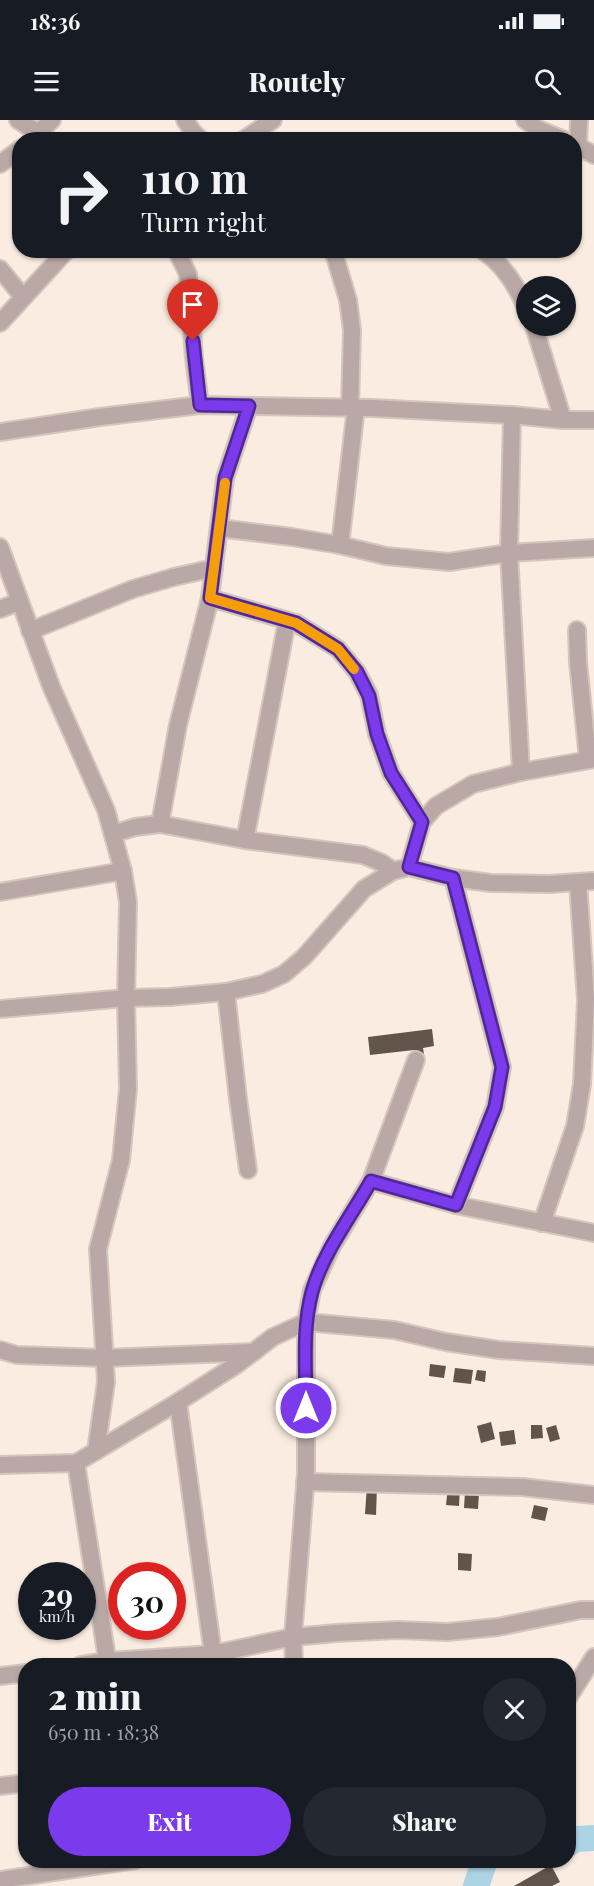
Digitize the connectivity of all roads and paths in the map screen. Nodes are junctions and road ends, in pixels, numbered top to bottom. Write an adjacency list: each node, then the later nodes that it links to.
1 (18, 120): 4 (street)
2 (273, 120): 5 (street)
3 (525, 120): 6 (street)
4 (33, 132)
5 (255, 132)
6 (545, 132)
7 (60, 258): 13 (street)
8 (180, 258): 16 (street)
9 (335, 258): 18 (street)
10 (494, 258): 12 (street)
11 (0, 269): 13 (street)
12 (516, 286)
13 (23, 297): 14 (street)
14 (0, 322)
15 (537, 336): 20 (street)
16 (200, 405): 17 (street); 22 (street)
17 (249, 406): 18 (street); 23 (street)
18 (353, 407): 19 (street); 24 (street)
19 (512, 415): 20 (street); 27 (street)
20 (563, 420): 21 (street)
21 (594, 420)
22 (0, 432)
23 (219, 528): 24 (street); 28 (street)
24 (340, 545): 27 (street)
25 (0, 547): 30 (street)
26 (594, 549): 27 (street)
27 (509, 553): 36 (street)
28 (214, 568): 29 (street); 34 (street)
29 (210, 598): 32 (street); 38 (street)
30 (20, 602): 31 (street); 34 (street)
31 (0, 609)
32 (287, 621): 37 (street); 40 (street)
33 (577, 630): 35 (street)
34 (30, 631): 39 (street)
35 (591, 759): 36 (street)
36 (521, 772): 37 (street)
37 (422, 822): 41 (street)
38 (160, 824): 39 (street); 40 (street)
39 (113, 834): 42 (street)
40 (245, 840): 41 (street)
41 (401, 869): 43 (street); 46 (street)
42 (123, 871): 45 (street); 47 (street)
43 (453, 878): 44 (street); 52 (street)
44 (586, 881): 53 (street)
45 (0, 892)
46 (226, 993): 47 (street); 50 (street)
47 (126, 998): 48 (street); 59 (street)
48 (0, 1009)
49 (416, 1060): 51 (street)
50 (248, 1170)
51 (371, 1181): 52 (street); 55 (street)
52 (456, 1205): 53 (street)
53 (542, 1223): 54 (street)
54 (594, 1233)
55 (306, 1322): 57 (street); 58 (street); 64 (street)
56 (0, 1350): 59 (street)
57 (254, 1352): 59 (street); 60 (street)
58 (594, 1356)
59 (105, 1358): 61 (street)
60 (178, 1402): 61 (street); 68 (street)
61 (96, 1451): 62 (street)
62 (76, 1463): 63 (street); 70 (street)
63 (0, 1465)
64 (305, 1482): 65 (street); 67 (street)
65 (594, 1495)
66 (594, 1610): 67 (street)
67 (293, 1637): 68 (street); 72 (street)
68 (213, 1654): 71 (street)
69 (594, 1657): 75 (street)
70 (107, 1658)
71 (166, 1658)
72 (294, 1658)
73 (18, 1674): 74 (street)
74 (0, 1676)
75 (576, 1685)
76 (18, 1784): 77 (street)
77 (0, 1786)
78 (71, 1868): 79 (street)
79 (0, 1880)

